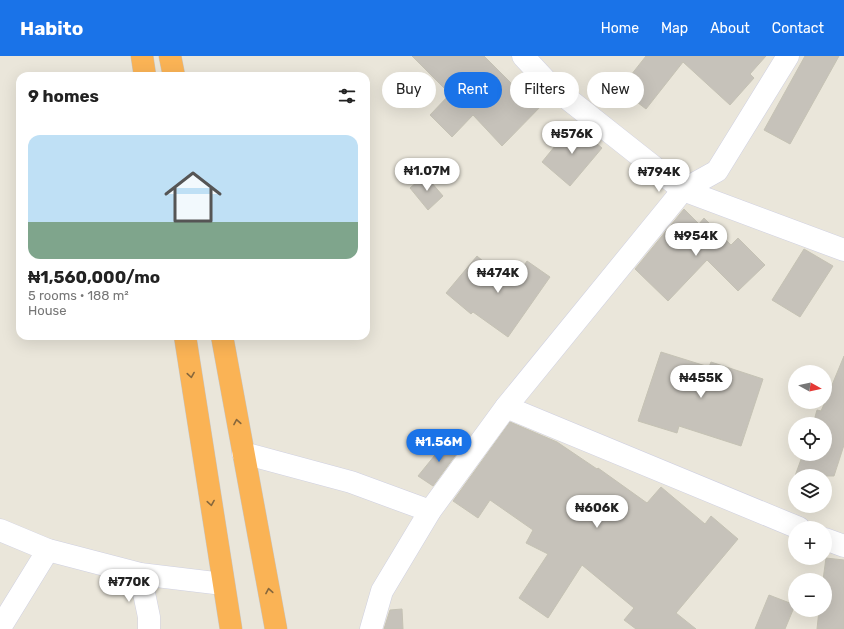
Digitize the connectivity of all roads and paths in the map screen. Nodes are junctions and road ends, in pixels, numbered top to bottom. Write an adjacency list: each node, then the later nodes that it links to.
1 (142, 56): 4 (highway)
2 (523, 56): 5 (street)
3 (788, 56): 5 (street)
4 (144, 72)
5 (683, 190): 6 (street); 9 (street)
6 (844, 250)
7 (186, 340): 18 (highway, one-way to 18)
8 (223, 340): 10 (highway, one-way to 8)
9 (506, 407): 11 (street); 12 (street)
10 (243, 453): 11 (street); 22 (highway, one-way to 10)
11 (430, 511): 23 (street)
12 (788, 523)
13 (0, 530): 16 (street)
14 (832, 542): 15 (street)
15 (844, 546)
16 (48, 550): 17 (street); 19 (street)
17 (140, 574): 18 (street); 20 (street)
18 (224, 584): 21 (highway)
19 (0, 628)
20 (149, 629)
21 (231, 629)
22 (276, 629)
23 (371, 629)

